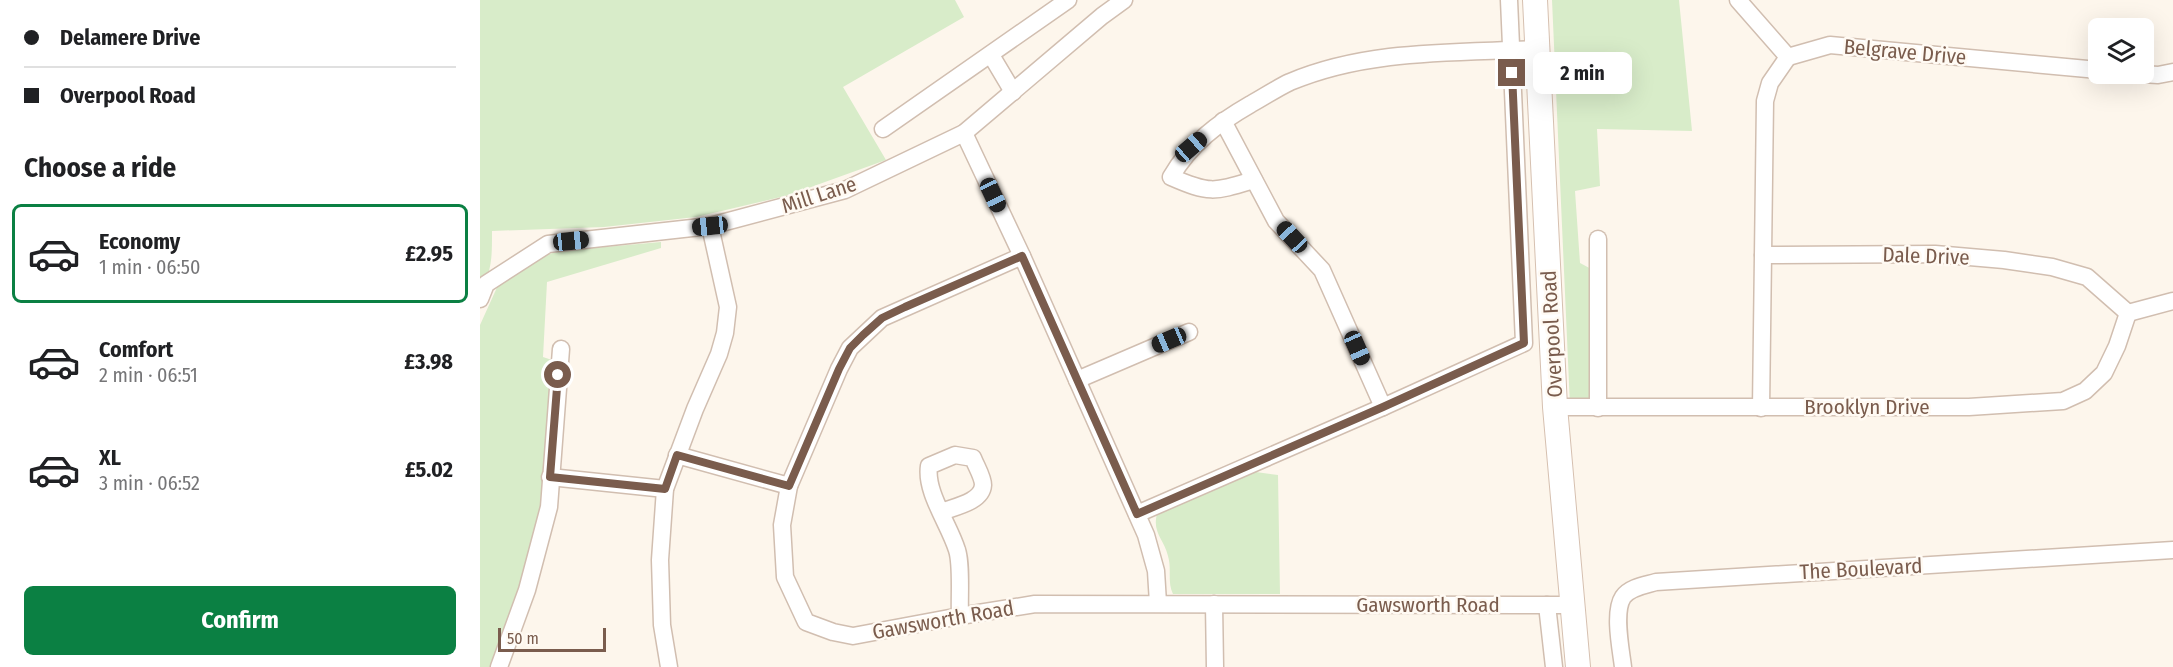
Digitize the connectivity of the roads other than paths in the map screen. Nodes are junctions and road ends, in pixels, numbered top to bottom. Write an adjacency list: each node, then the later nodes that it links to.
1 (1068, 0): 8 (street)
2 (1124, 0): 13 (street, Mill Lane)
3 (1509, 0): 7 (street, Overpool Road)
4 (1535, 0): 6 (main road, Overpool Road)
5 (1729, 0): 9 (street)
6 (1537, 49): 7 (street); 29 (main road, Overpool Road)
7 (1511, 50): 14 (street); 28 (street, Overpool Road)
8 (991, 55): 13 (street); 15 (street)
9 (1788, 57): 10 (street, Belgrave Drive); 20 (street)
10 (2088, 69)
11 (2173, 72): 12 (street)
12 (2154, 75)
13 (1013, 92): 16 (street, Mill Lane)
14 (1222, 121): 17 (street); 17 (street)
15 (883, 129)
16 (964, 133): 18 (street, Mill Lane); 21 (street)
17 (1254, 180): 28 (street)
18 (710, 226): 22 (street, Mill Lane); 32 (street)
19 (1598, 239): 30 (street)
20 (1763, 255): 24 (street, Dale Drive); 31 (street)
21 (1022, 256): 27 (street); 34 (street, Gawsworth Road)
22 (480, 298)
23 (2173, 301): 24 (street)
24 (2128, 313): 31 (street, Brooklyn Drive)
25 (1189, 332): 27 (street)
26 (561, 349): 33 (street)
27 (1077, 380): 37 (street)
28 (1383, 407): 37 (street)
29 (1555, 408): 30 (street, Brooklyn Drive); 42 (main road, Overpool Road)
30 (1598, 408): 31 (street, Brooklyn Drive)
31 (1761, 408)
32 (677, 455): 34 (street); 35 (street)
33 (550, 477): 35 (street); 44 (street)
34 (789, 486): 43 (street, Gawsworth Road)
35 (665, 489): 45 (street)
36 (941, 512): 43 (street)
37 (1137, 514): 39 (street)
38 (2173, 550): 49 (street, The Boulevard)
39 (1158, 603): 40 (street, Gawsworth Road); 43 (street, Gawsworth Road)
40 (1214, 604): 41 (street, Gawsworth Road); 46 (street)
41 (1547, 605): 42 (street, Gawsworth Road); 47 (street)
42 (1572, 605): 48 (main road, Overpool Road)
43 (960, 615)
44 (499, 667)
45 (669, 667)
46 (1215, 667)
47 (1554, 667)
48 (1578, 667)
49 (1623, 667)

